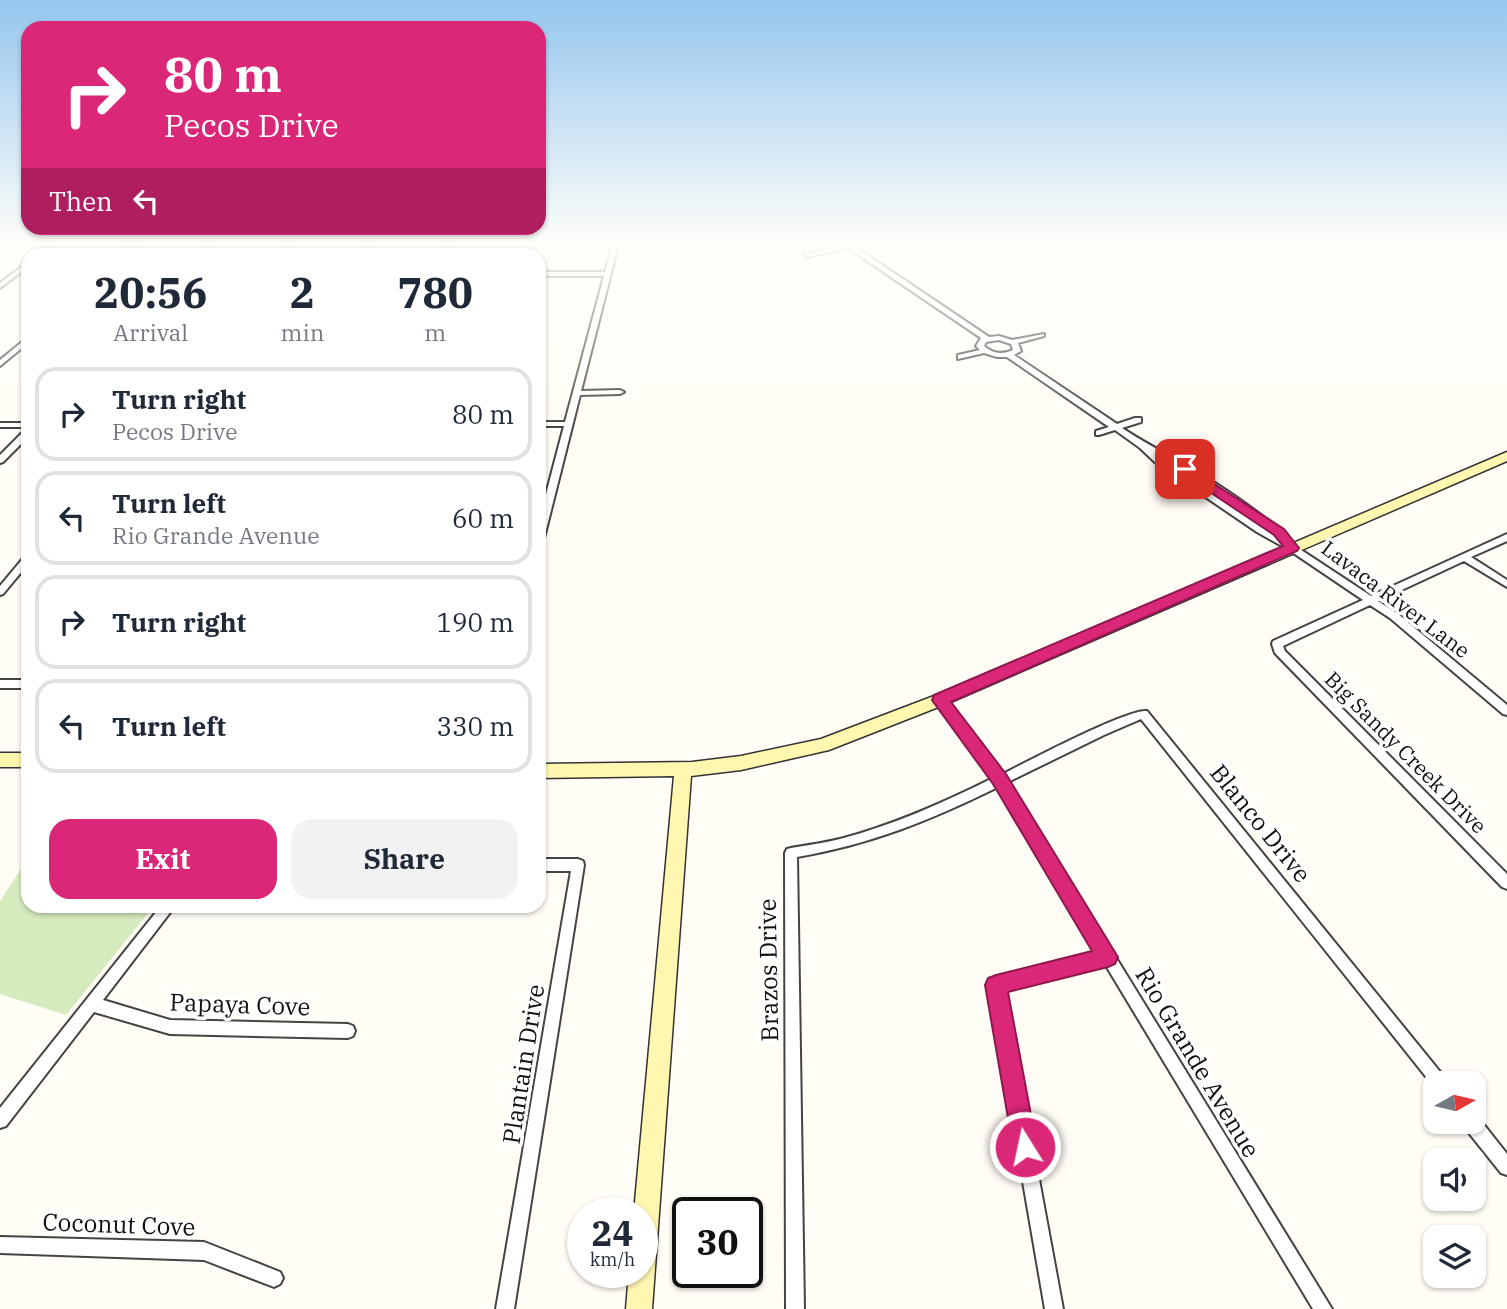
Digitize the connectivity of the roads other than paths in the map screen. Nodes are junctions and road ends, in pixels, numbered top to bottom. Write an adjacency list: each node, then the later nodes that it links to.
1 (598, 307): 12 (street)
2 (939, 307): 4 (street)
3 (1042, 335): 5 (street)
4 (987, 339): 5 (street); 7 (street)
5 (1013, 342): 8 (street)
6 (21, 345): 10 (street)
7 (984, 351): 8 (street); 9 (street)
8 (1009, 355): 18 (street, Lavaca River Lane)
9 (961, 357)
10 (0, 364)
11 (620, 392): 12 (street)
12 (576, 393): 15 (street)
13 (1138, 420): 18 (street)
14 (546, 424): 15 (street)
15 (568, 424): 23 (street)
16 (0, 425): 17 (street)
17 (21, 425)
18 (1116, 427): 19 (street); 25 (street, Lavaca River Lane)
19 (1099, 433)
20 (21, 439): 22 (street)
21 (1507, 456): 25 (main road)
22 (0, 460)
23 (546, 510)
24 (1507, 537): 26 (street)
25 (1292, 548): 30 (street, Lavaca River Lane); 33 (main road)
26 (1464, 557): 28 (street); 30 (street)
27 (21, 566): 29 (street)
28 (1507, 584)
29 (0, 592)
30 (1371, 600): 34 (street, Lavaca River Lane); 41 (street, Big Sandy Creek Drive)
31 (0, 684): 32 (street)
32 (21, 684)
33 (940, 700): 37 (main road); 39 (street, Rio Grande Avenue)
34 (1507, 711)
35 (0, 760): 36 (main road)
36 (21, 760)
37 (683, 770): 38 (main road); 53 (main road)
38 (546, 771)
39 (1000, 779): 43 (street, Rio Grande Avenue); 46 (street, Blanco Drive); 54 (street, Brazos Drive)
40 (546, 865): 52 (street, Plantain Drive)
41 (1507, 883)
42 (164, 913): 44 (street)
43 (1108, 957): 55 (street); 56 (street, Rio Grande Avenue)
44 (92, 1004): 45 (street, Papaya Cove); 47 (street)
45 (348, 1031)
46 (1430, 1071)
47 (0, 1120)
48 (1481, 1134): 49 (street)
49 (1507, 1167)
50 (0, 1245): 51 (street, Coconut Cove)
51 (274, 1278)
52 (505, 1309)
53 (639, 1309)
54 (795, 1309)
55 (1054, 1309)
56 (1324, 1309)

